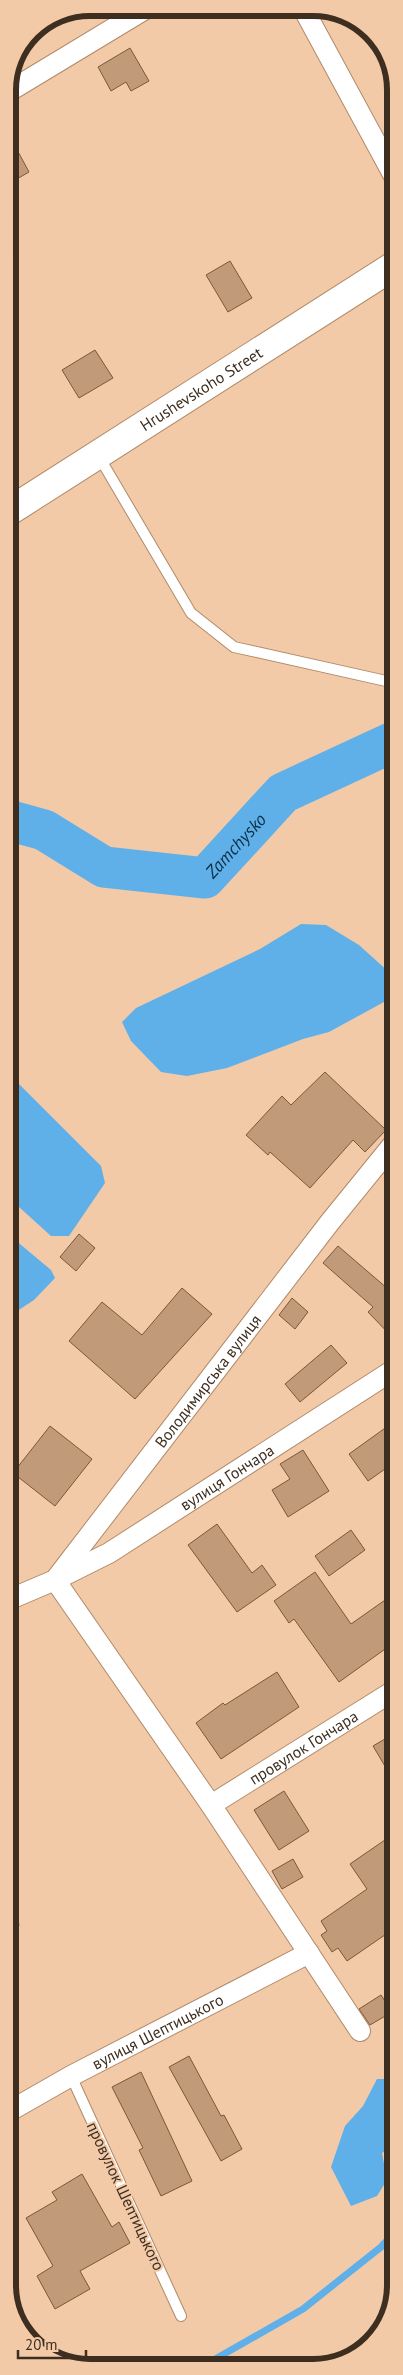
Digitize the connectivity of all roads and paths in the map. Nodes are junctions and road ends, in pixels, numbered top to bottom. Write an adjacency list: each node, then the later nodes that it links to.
1 (134, 16): 3 (street)
2 (307, 16): 4 (street)
3 (16, 87)
4 (387, 163)
5 (387, 270): 6 (street, Hrushevskoho Street)
6 (98, 454): 7 (street, Hrushevskoho Street); 8 (lane)
7 (16, 507)
8 (387, 681)
9 (387, 1152): 11 (street, Володимирська вулиця)
10 (387, 1374): 11 (street, вулиця Гончара)
11 (55, 1580): 12 (street, Володимирська вулиця); 14 (street)
12 (16, 1597)
13 (387, 1695): 14 (street, провулок Гончара)
14 (211, 1805): 17 (street)
15 (20, 1924): 16 (path)
16 (16, 1926)
17 (310, 1953): 18 (street); 19 (street, вулиця Шептицького)
18 (360, 2031)
19 (71, 2076): 20 (street, вулиця Шептицького); 21 (lane, провулок Шептицького)
20 (16, 2107)
21 (181, 2316)

